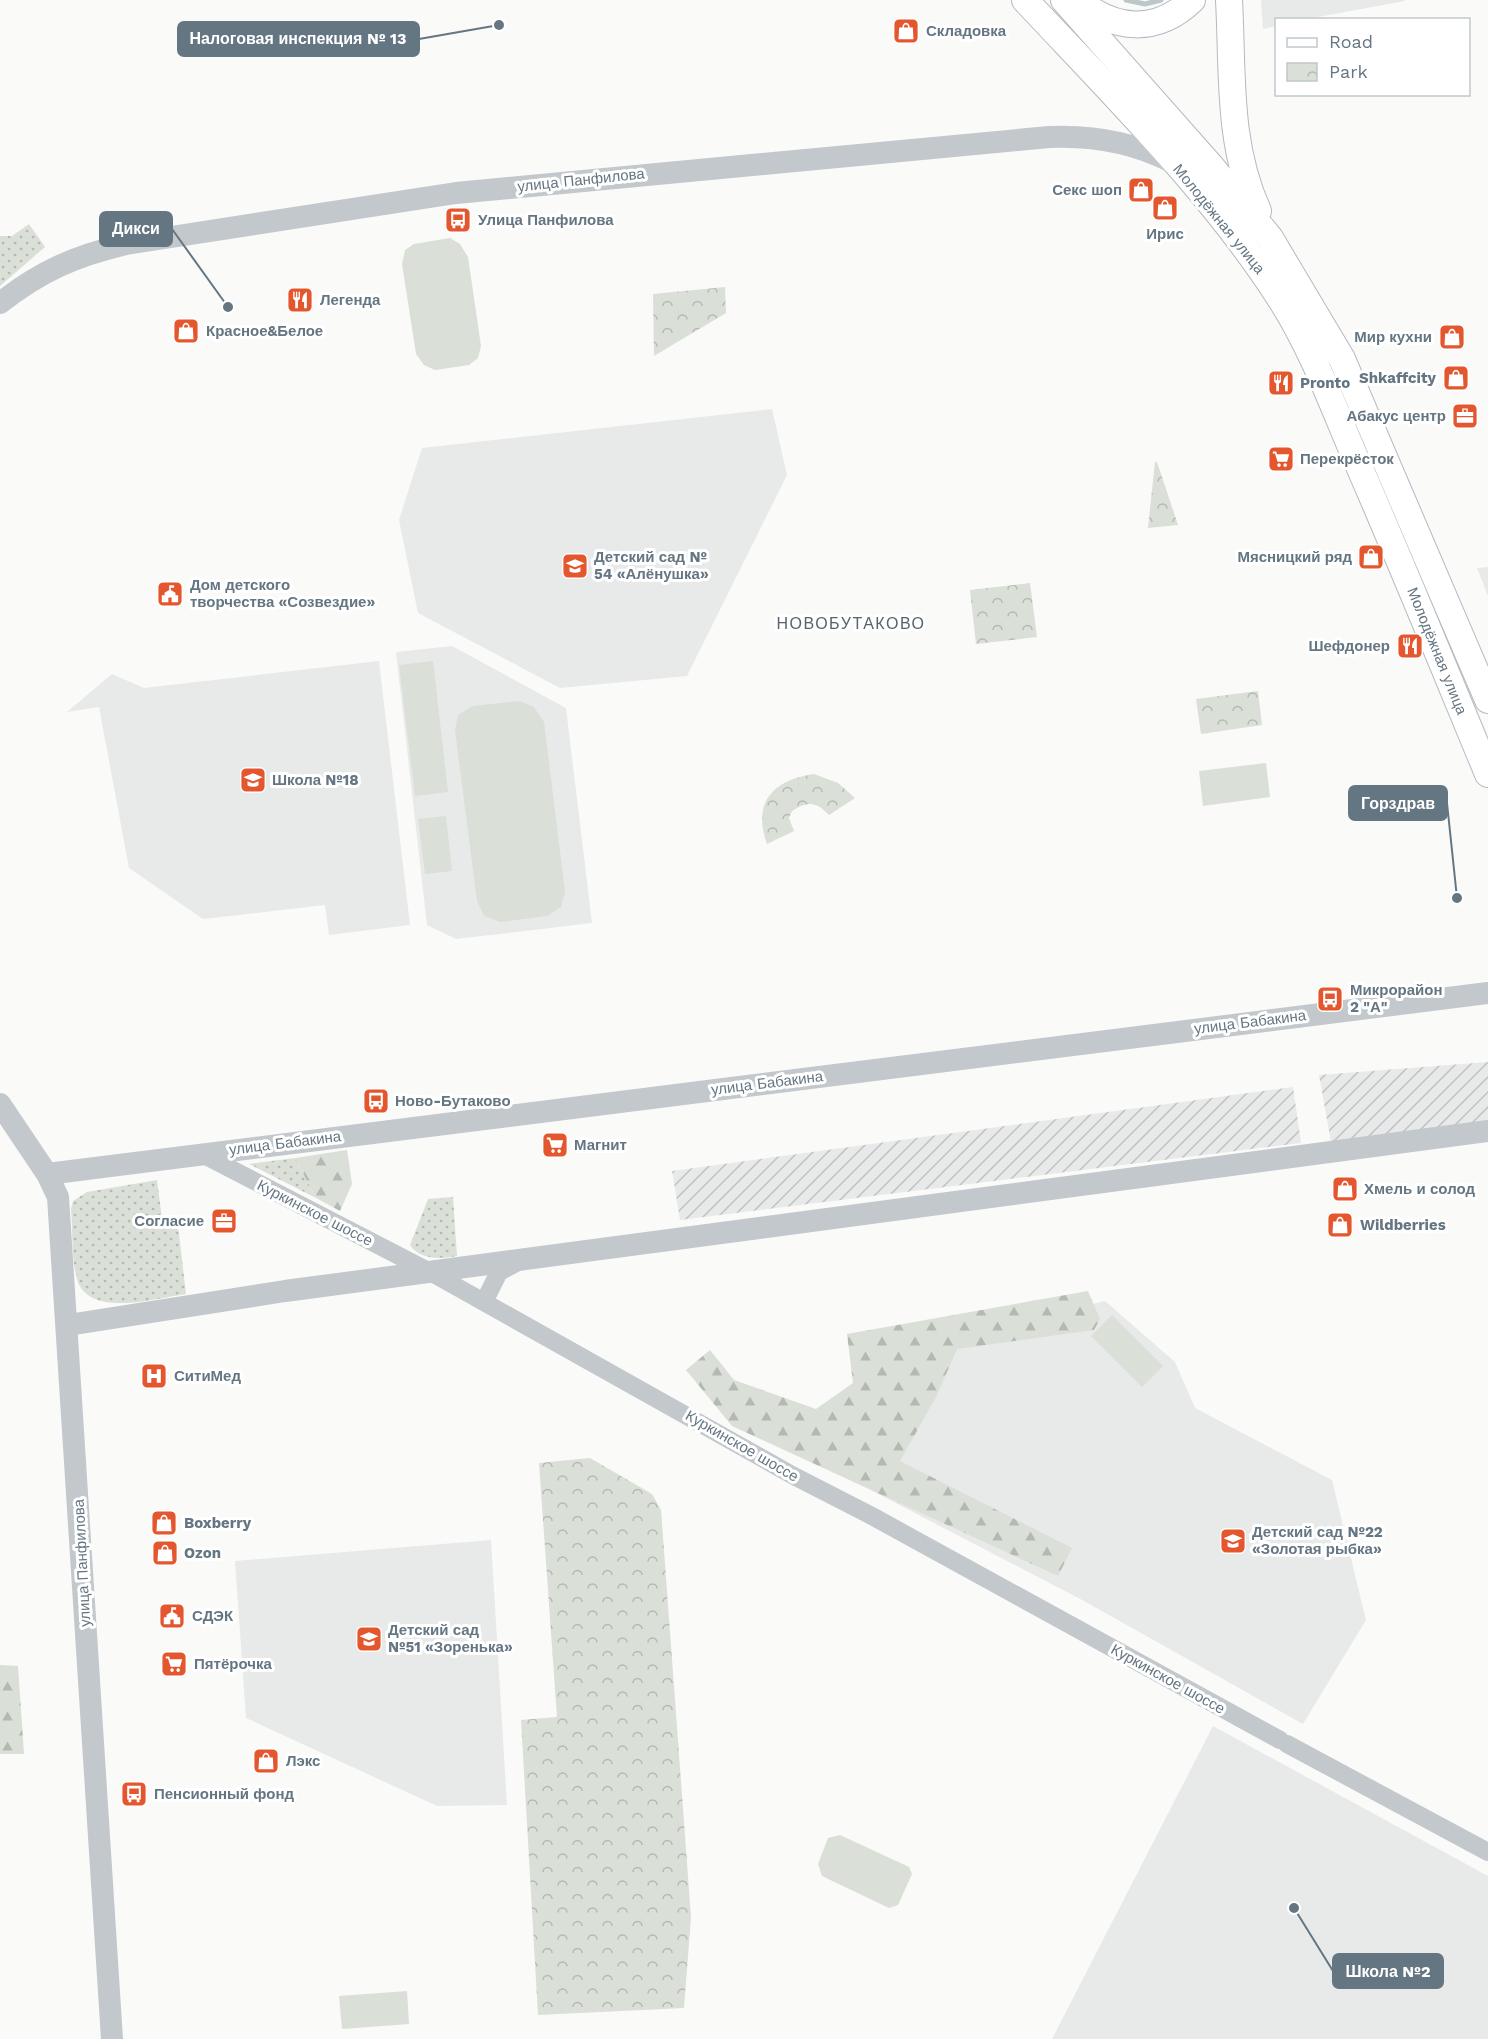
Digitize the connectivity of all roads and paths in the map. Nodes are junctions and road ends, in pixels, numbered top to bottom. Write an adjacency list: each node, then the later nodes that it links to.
1 (1014, 0): 7 (main road)
2 (1025, 0): 7 (main road)
3 (1064, 0): 9 (main road, Молодёжная улица)
4 (1078, 0): 5 (main road)
5 (1192, 0)
6 (1228, 0): 9 (main road)
7 (1048, 25): 8 (main road, Молодёжная улица)
8 (1175, 164): 10 (street, улица Панфилова); 12 (main road, Молодёжная улица)
9 (1270, 238): 11 (main road, Молодёжная улица)
10 (0, 303)
11 (1488, 700)
12 (1488, 774)
13 (1488, 993): 16 (street, улица Бабакина)
14 (0, 1104): 17 (street, улица Панфилова)
15 (1488, 1131): 18 (street)
16 (202, 1154): 17 (street, улица Бабакина); 19 (street, Куркинское шоссе)
17 (47, 1174): 21 (street, улица Панфилова)
18 (519, 1261): 19 (street); 20 (street)
19 (432, 1273): 20 (street, Куркинское шоссе); 21 (street)
20 (484, 1302): 22 (street, Куркинское шоссе)
21 (68, 1325): 23 (street, улица Панфилова)
22 (1488, 1852)
23 (112, 2039)

